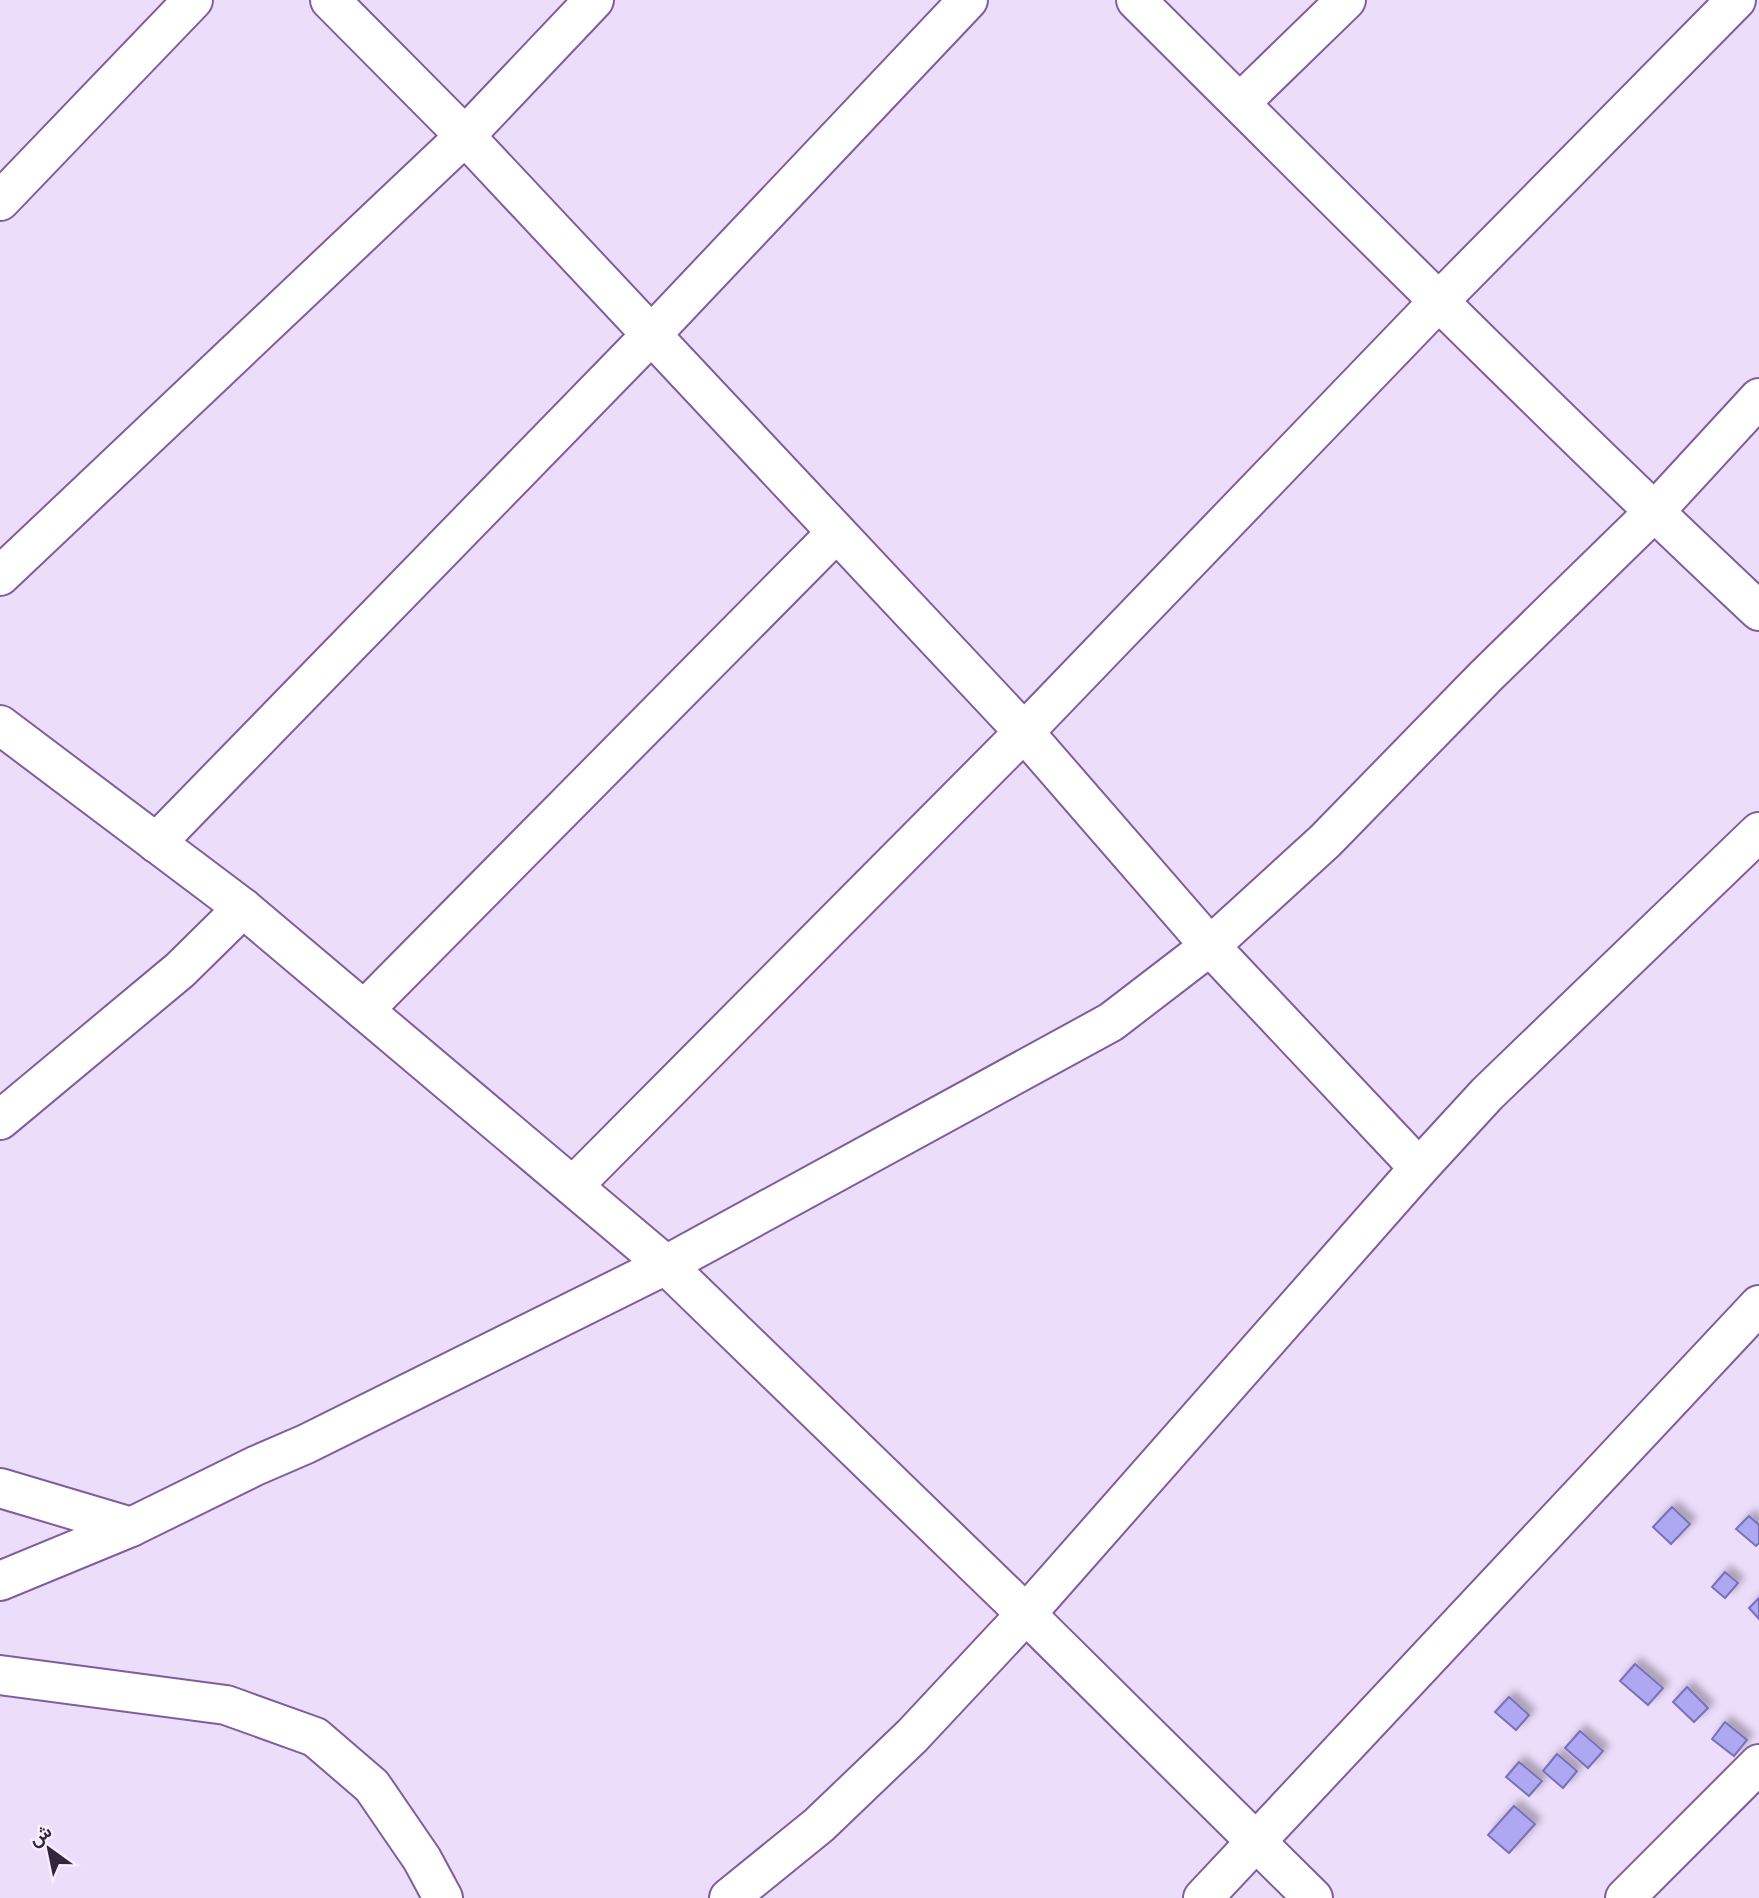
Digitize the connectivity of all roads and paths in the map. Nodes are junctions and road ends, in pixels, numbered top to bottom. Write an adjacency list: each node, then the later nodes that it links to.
1 (193, 0): 10 (street)
2 (330, 0): 9 (street)
3 (594, 0): 9 (street)
4 (968, 0): 12 (street)
5 (1136, 0): 8 (street)
6 (1346, 0): 8 (street)
7 (1735, 0): 11 (street)
8 (1240, 103): 11 (street)
9 (466, 136): 12 (street); 16 (street)
10 (0, 201)
11 (1438, 301): 14 (street); 19 (street)
12 (651, 335): 15 (street); 21 (street)
13 (1759, 398): 14 (street)
14 (1654, 512): 17 (street); 23 (street)
15 (836, 533): 19 (street); 24 (street)
16 (0, 576)
17 (1759, 611)
18 (0, 724): 21 (street)
19 (1024, 732): 23 (street); 27 (street)
20 (1759, 832): 26 (street)
21 (156, 843): 22 (street)
22 (243, 908): 24 (street); 25 (street)
23 (1210, 946): 26 (street); 28 (street)
24 (363, 1010): 27 (street)
25 (0, 1120)
26 (1419, 1168): 33 (street)
27 (573, 1186): 28 (street)
28 (666, 1265): 31 (street); 33 (street)
29 (1759, 1306): 36 (street)
30 (0, 1488): 31 (street)
31 (131, 1527): 32 (street)
32 (0, 1581)
33 (1026, 1614): 36 (street); 38 (street)
34 (3, 1679): 37 (street)
35 (1759, 1764): 41 (street)
36 (1255, 1842): 39 (street); 40 (street)
37 (443, 1898)
38 (729, 1898)
39 (1203, 1898)
40 (1312, 1898)
41 (1625, 1898)

